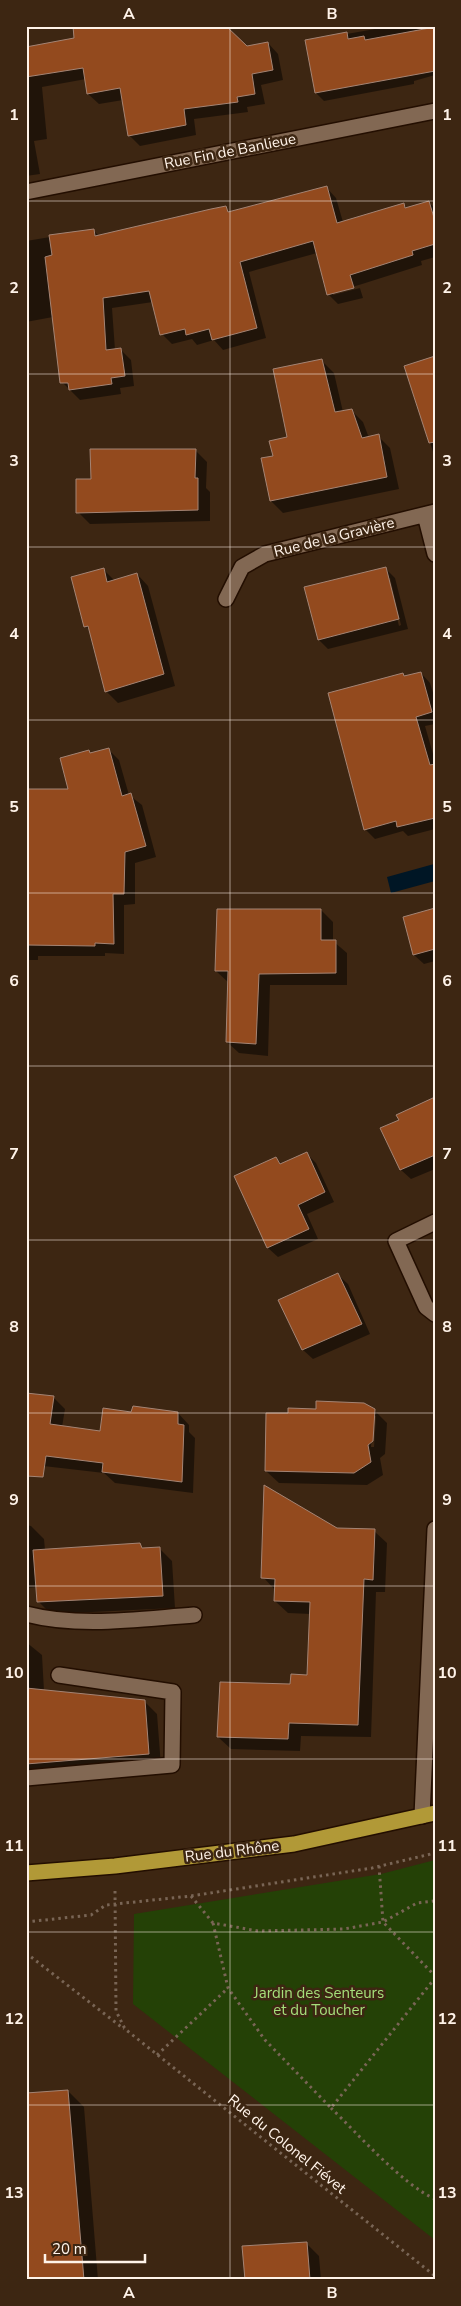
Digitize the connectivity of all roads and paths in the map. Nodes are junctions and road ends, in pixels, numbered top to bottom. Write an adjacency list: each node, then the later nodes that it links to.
1 (435, 111): 2 (street, Rue Fin de Banlieue)
2 (26, 192)
3 (430, 513): 4 (street); 5 (street, Rue de la Gravière)
4 (435, 554)
5 (226, 599)
6 (435, 1222): 7 (street)
7 (435, 1314)
8 (435, 1530): 13 (street)
9 (26, 1614): 10 (street)
10 (194, 1614)
11 (59, 1675): 12 (street)
12 (26, 1778)
13 (428, 1814): 15 (main road, Rue du Rhône)
14 (435, 1854): 16 (path)
15 (115, 1866): 17 (main road, Rue du Rhône); 20 (path, Rue du Colonel Fiévet)
16 (379, 1866): 18 (path); 23 (path)
17 (26, 1873)
18 (191, 1896): 20 (path); 22 (path)
19 (435, 1901): 23 (path)
20 (116, 1904): 21 (path); 27 (path, Rue du Colonel Fiévet)
21 (26, 1922)
22 (213, 1922): 23 (path); 26 (path)
23 (383, 1922): 25 (path)
24 (26, 1953): 27 (path, Rue du Colonel Fiévet)
25 (435, 1977): 29 (path)
26 (228, 1988): 28 (path); 29 (path)
27 (125, 2029): 28 (path, Rue du Colonel Fiévet)
28 (157, 2055): 31 (path, Rue du Colonel Fiévet)
29 (331, 2108): 30 (path)
30 (435, 2200)
31 (435, 2276)

